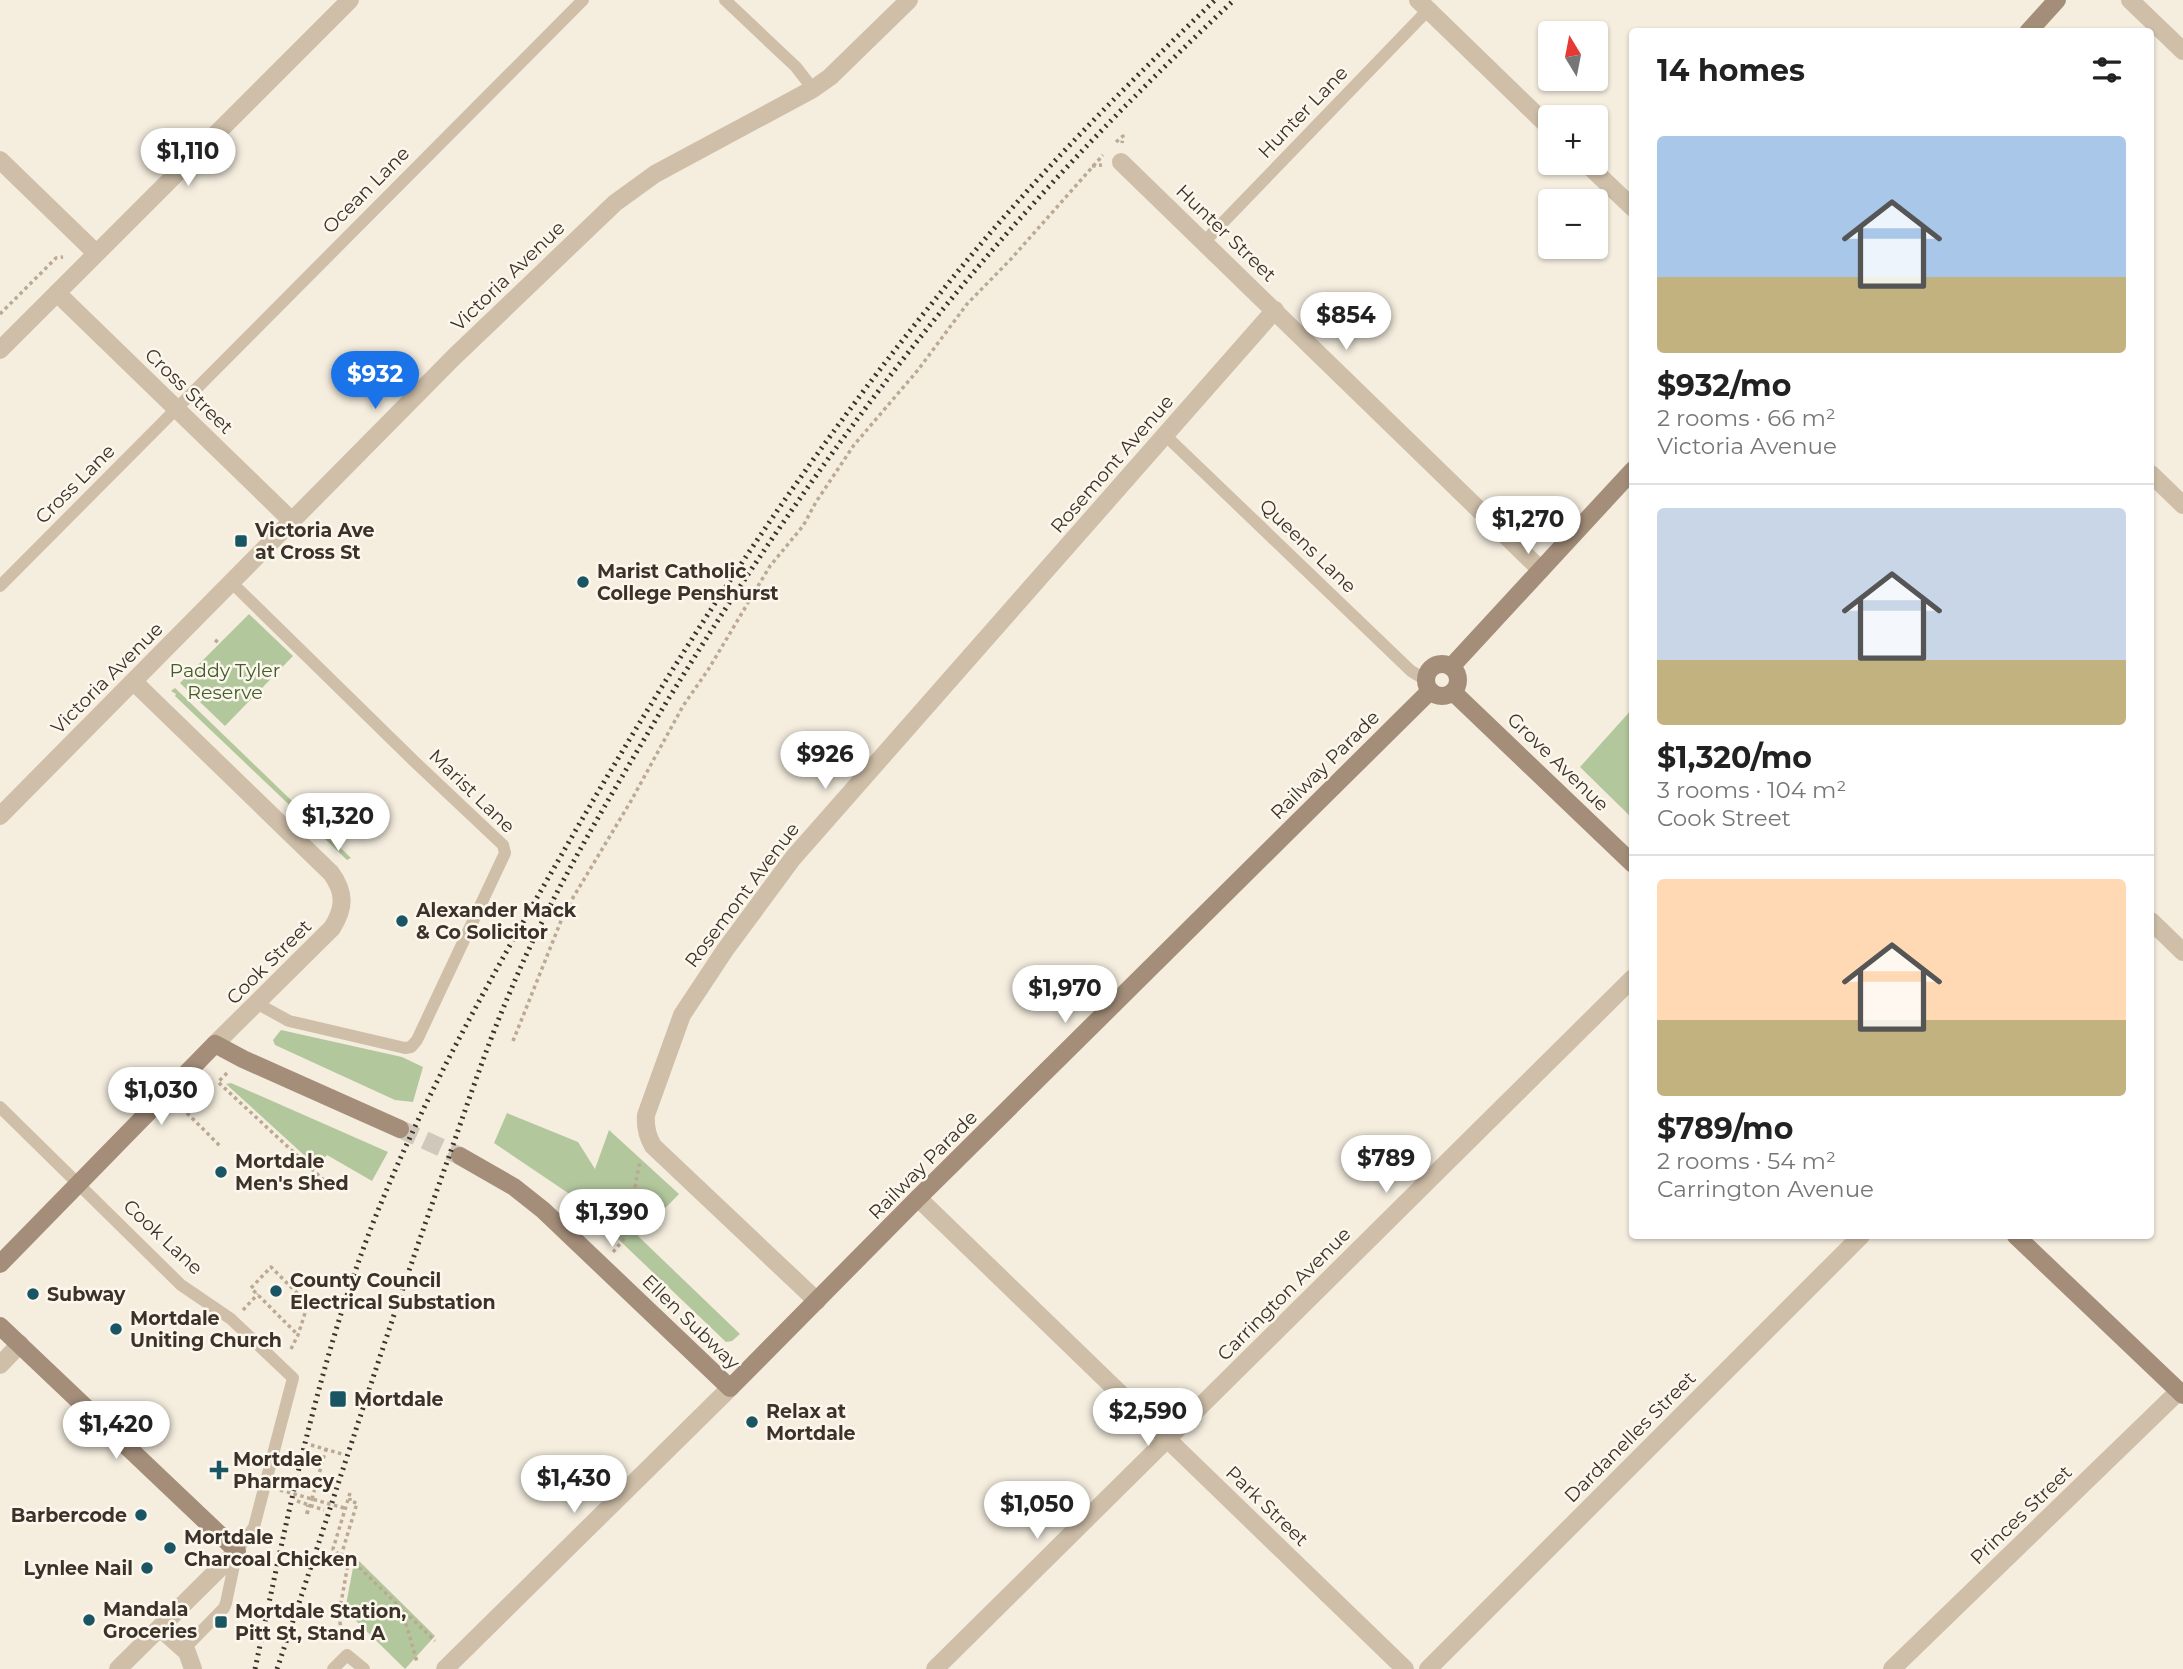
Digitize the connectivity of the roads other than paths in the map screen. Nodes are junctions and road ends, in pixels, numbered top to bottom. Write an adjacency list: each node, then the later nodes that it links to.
1 (350, 0): 17 (street)
2 (583, 0): 21 (lane, Ocean Lane)
3 (725, 0): 10 (lane)
4 (909, 0): 10 (street, Victoria Avenue)
5 (2057, 0): 8 (street)
6 (2130, 0): 9 (street)
7 (1423, 5): 11 (street); 16 (lane, Hunter Lane)
8 (2032, 28)
9 (2183, 51)
10 (813, 89): 26 (street, Victoria Avenue)
11 (1538, 116)
12 (1114, 157): 16 (street, Hunter Street)
13 (0, 160): 17 (street)
14 (1599, 175): 15 (street)
15 (1629, 204)
16 (1205, 242): 19 (street, Hunter Street)
17 (96, 253): 18 (street)
18 (57, 293): 20 (street); 21 (street, Cross Street)
19 (1275, 310): 22 (street, Rosemont Avenue); 27 (street, Hunter Street)
20 (0, 350)
21 (177, 408): 26 (street, Cross Street); 29 (lane, Cross Lane)
22 (1166, 436): 32 (lane, Queens Lane); 49 (street, Rosemont Avenue)
23 (1629, 474): 27 (street)
24 (2154, 477): 25 (street)
25 (2183, 505)
26 (292, 521): 28 (street, Victoria Avenue)
27 (1541, 570): 30 (street)
28 (231, 582): 31 (street, Victoria Avenue); 39 (lane, Marist Lane)
29 (0, 586)
30 (1451, 667): 32 (street); 33 (street)
31 (134, 682): 34 (street, Victoria Avenue); 39 (street, Cook Street)
32 (1428, 686): 33 (street); 45 (street, Railway Parade)
33 (1452, 692): 35 (street, Grove Avenue)
34 (0, 816)
35 (1629, 860)
36 (2154, 923): 37 (street)
37 (2183, 952)
38 (1629, 982): 55 (street, Carrington Avenue)
39 (258, 1004): 40 (street, Cook Street)
40 (215, 1044): 42 (street); 44 (street, Cook Street)
41 (0, 1107): 44 (lane, Cook Lane)
42 (400, 1129)
43 (460, 1156): 53 (street, Ellen Subway)
44 (79, 1184): 48 (street, Cook Street); 56 (lane, Cook Lane)
45 (918, 1198): 49 (street, Railway Parade); 55 (street, Park Street)
46 (1858, 1239): 66 (street, Dardanelles Street)
47 (2020, 1239): 54 (street)
48 (0, 1264)
49 (817, 1301): 53 (street, Railway Parade)
50 (0, 1326): 51 (street)
51 (20, 1344): 52 (street); 56 (street)
52 (0, 1365)
53 (730, 1388): 63 (street, Railway Parade)
54 (2181, 1393): 67 (street, Princes Street)
55 (1167, 1439): 64 (street, Carrington Avenue); 65 (street, Park Street)
56 (237, 1551): 57 (street); 58 (lane)
57 (160, 1628): 58 (street); 59 (street)
58 (184, 1649): 60 (street)
59 (118, 1669)
60 (193, 1669)
61 (333, 1669): 62 (lane)
62 (364, 1669)
63 (446, 1669)
64 (935, 1669)
65 (1405, 1669)
66 (1428, 1669)
67 (1892, 1669)

